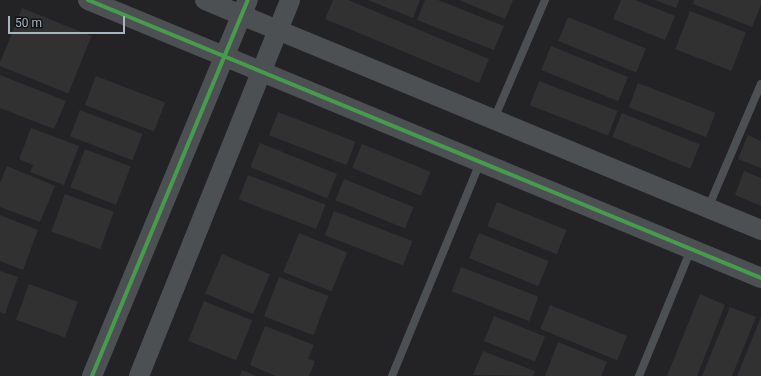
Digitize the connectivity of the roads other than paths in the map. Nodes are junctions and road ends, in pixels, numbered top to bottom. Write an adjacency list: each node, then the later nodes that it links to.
1 (88, 0): 7 (street)
2 (205, 0): 5 (street)
3 (290, 0): 6 (street)
4 (545, 0): 10 (lane)
5 (245, 8): 6 (street); 7 (street)
6 (278, 30): 8 (street); 10 (street)
7 (225, 56): 8 (street); 16 (street)
8 (263, 72): 11 (street); 17 (street)
9 (761, 84): 12 (lane)
10 (494, 119): 12 (street)
11 (480, 162): 14 (street); 18 (lane)
12 (708, 208): 13 (street)
13 (761, 230)
14 (691, 249): 15 (street); 19 (lane)
15 (761, 278)
16 (92, 376)
17 (138, 376)
18 (392, 376)
19 (639, 376)

